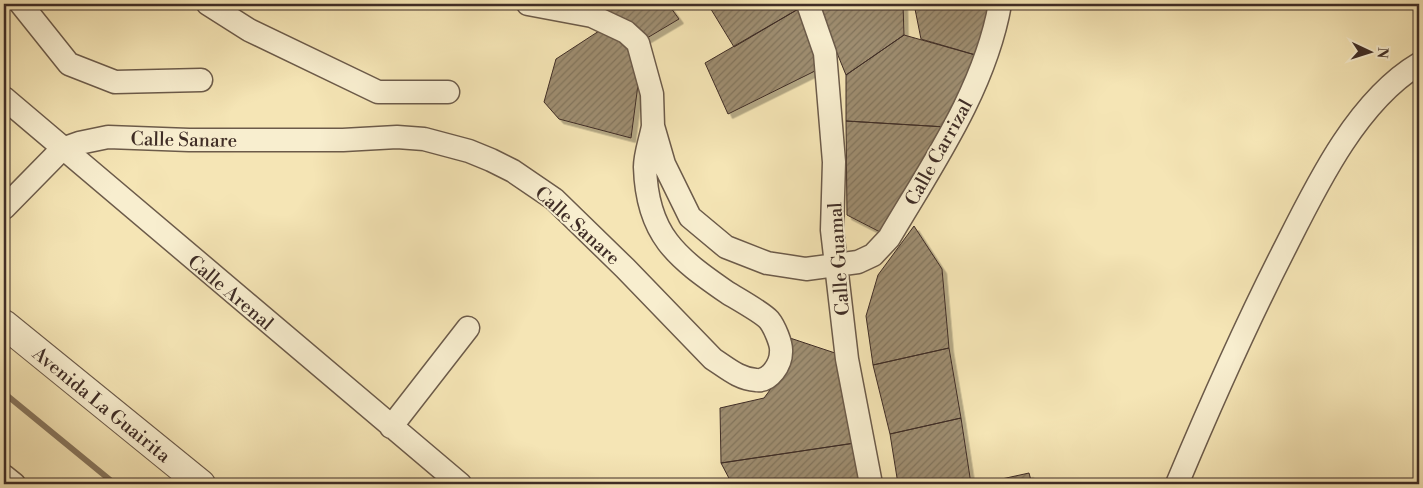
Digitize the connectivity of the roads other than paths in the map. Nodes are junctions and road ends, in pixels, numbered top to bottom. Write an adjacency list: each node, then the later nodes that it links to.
1 (21, 4): 7 (street)
2 (208, 4): 8 (street)
3 (528, 4): 10 (street)
4 (808, 4): 13 (street, Calle Guamal)
5 (1000, 4): 13 (street, Calle Carrizal)
6 (1419, 64): 22 (street)
7 (201, 80)
8 (448, 92)
9 (4, 98): 11 (street, Calle Arenal)
10 (653, 126): 11 (street, Calle Sanare); 13 (street, Calle Carrizal)
11 (62, 149): 12 (street, Calle Sanare); 16 (street, Calle Arenal)
12 (4, 208)
13 (837, 266): 21 (street, Calle Guamal)
14 (4, 324): 19 (street, Avenida La Guairita)
15 (468, 328): 16 (street)
16 (391, 427): 20 (street, Calle Arenal)
17 (4, 476): 18 (street)
18 (14, 484)
19 (201, 484)
20 (460, 484)
21 (871, 484)
22 (1178, 484)

